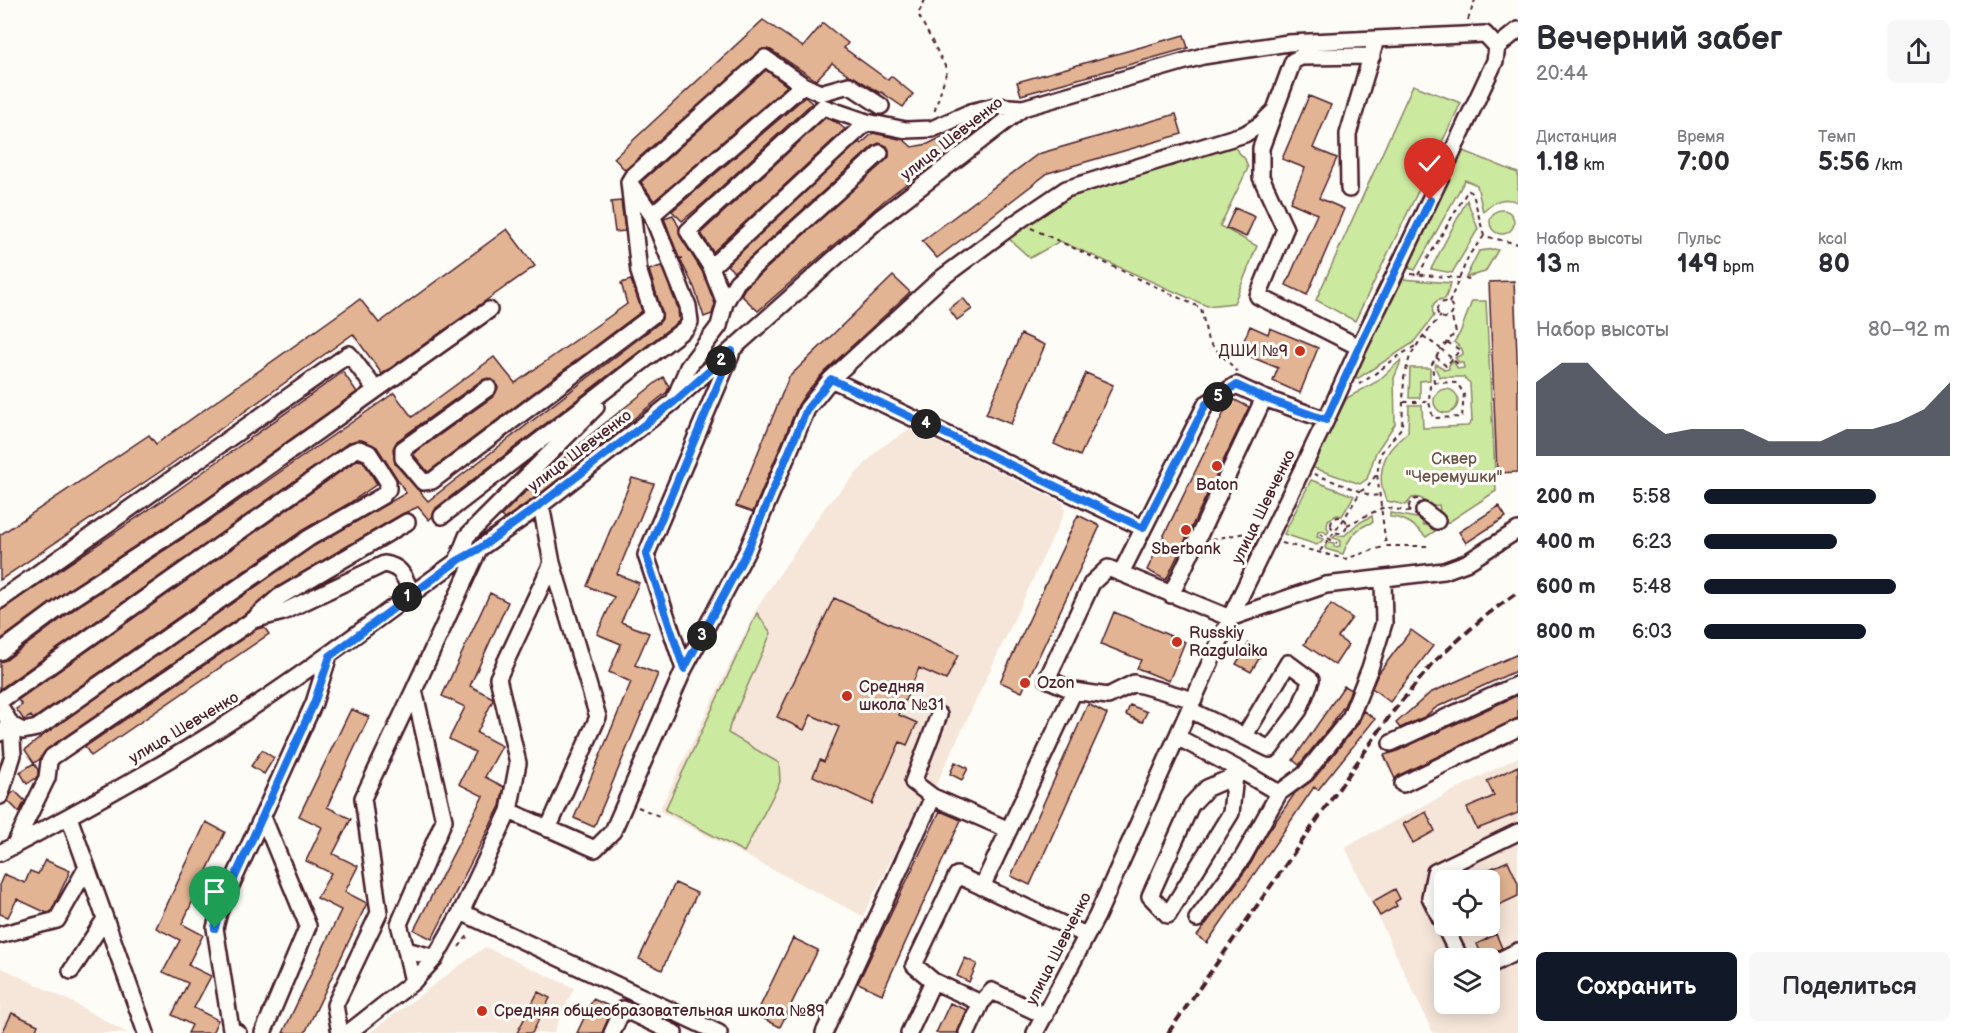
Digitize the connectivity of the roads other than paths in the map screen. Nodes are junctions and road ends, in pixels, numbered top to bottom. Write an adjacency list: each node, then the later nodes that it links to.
1 (1518, 30): 3 (street)
2 (1377, 38): 3 (street, улица Шевченко); 4 (street); 7 (street, улица Шевченко)
3 (1497, 47): 19 (street, улица Шевченко)
4 (1372, 56): 8 (street); 14 (street)
5 (803, 85): 6 (street); 13 (street); 15 (street)
6 (881, 106)
7 (1023, 108): 9 (street); 20 (street, улица Шевченко)
8 (1273, 112): 10 (street); 11 (street)
9 (867, 122): 16 (street); 16 (street)
10 (1245, 134): 11 (street); 22 (street)
11 (1261, 148): 19 (street)
12 (880, 153): 17 (street)
13 (629, 182): 15 (street); 23 (street)
14 (1349, 189)
15 (652, 215): 21 (street)
16 (711, 267): 17 (street)
17 (726, 303): 26 (street)
18 (489, 310): 24 (street)
19 (1359, 347): 27 (street, улица Шевченко)
20 (732, 351): 26 (street, улица Шевченко); 45 (street)
21 (632, 370): 29 (street); 34 (street)
22 (831, 379): 31 (street); 45 (street)
23 (488, 388)
24 (376, 390): 40 (street); 43 (street)
25 (1264, 398): 27 (street); 31 (street); 39 (street)
26 (674, 402): 28 (street, улица Шевченко)
27 (1326, 420): 41 (street, улица Шевченко)
28 (541, 504): 33 (street, улица Шевченко); 35 (street)
29 (442, 516)
30 (407, 522): 42 (street)
31 (1143, 528): 36 (street)
32 (1518, 530): 37 (street)
33 (479, 549): 34 (street, улица Шевченко); 47 (street)
34 (457, 561): 38 (street, улица Шевченко)
35 (552, 563): 63 (street); 66 (street)
36 (1121, 573): 39 (street); 48 (street)
37 (1383, 579): 41 (street); 60 (street)
38 (412, 593): 42 (street); 44 (street, улица Шевченко)
39 (1171, 595): 41 (street)
40 (0, 600)
41 (1230, 618): 50 (street, улица Шевченко)
42 (252, 620): 69 (street)
43 (0, 652)
44 (330, 656): 64 (street, улица Шевченко); 65 (street)
45 (684, 669): 66 (street)
46 (1518, 684): 57 (street)
47 (414, 690): 78 (street); 92 (street)
48 (1074, 691): 50 (street); 67 (street)
49 (0, 700): 54 (street)
50 (1192, 705): 55 (street); 56 (street, улица Шевченко)
51 (0, 706): 54 (street)
52 (939, 715): 62 (street)
53 (1518, 728): 59 (street)
54 (5, 729): 61 (street)
55 (1244, 736): 55 (street)
56 (1177, 737): 58 (street); 76 (street, улица Шевченко)
57 (1390, 743)
58 (1236, 772): 58 (street); 60 (street)
59 (1403, 784)
60 (1279, 793): 74 (street)
61 (0, 796)
62 (933, 797): 67 (street); 97 (street)
63 (509, 812): 66 (street); 72 (street)
64 (69, 817): 69 (street, улица Шевченко); 70 (street)
65 (262, 817): 89 (street); 91 (street)
66 (548, 829)
67 (1009, 830): 71 (street)
68 (1518, 832): 77 (street)
69 (7, 849)
70 (87, 867): 73 (street); 75 (street)
71 (982, 887): 76 (street); 83 (street)
72 (461, 912): 80 (street); 85 (street)
73 (105, 919): 82 (street); 90 (street)
74 (1197, 919)
75 (0, 935)
76 (1086, 936): 87 (street, улица Шевченко)
77 (1455, 948)
78 (406, 950): 80 (street); 84 (street)
79 (1518, 951): 81 (street)
80 (435, 958): 84 (street)
81 (1500, 960)
82 (71, 971)
83 (933, 981): 86 (street); 98 (street)
84 (413, 982): 93 (street)
85 (654, 1003): 88 (street); 96 (street)
86 (981, 1003): 87 (street); 99 (street)
87 (1045, 1016): 100 (street, улица Шевченко)
88 (645, 1019): 94 (street); 95 (street)
89 (233, 1032)
90 (146, 1033)
91 (263, 1033)
92 (340, 1033)
93 (348, 1033)
94 (612, 1033)
95 (674, 1033)
96 (719, 1033)
97 (824, 1033)
98 (909, 1033)
99 (967, 1033)
100 (1035, 1033)

